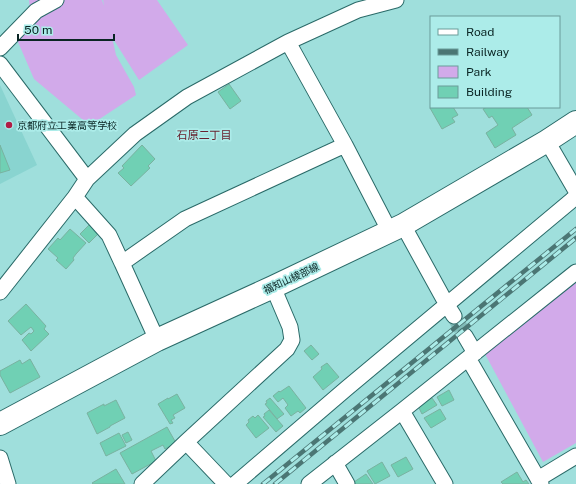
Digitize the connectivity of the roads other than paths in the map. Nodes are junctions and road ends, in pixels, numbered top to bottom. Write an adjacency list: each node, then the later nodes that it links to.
1 (56, 0): 4 (street)
2 (396, 0): 3 (street)
3 (288, 42): 8 (street); 9 (street)
4 (0, 48)
5 (0, 64): 9 (street)
6 (576, 122): 7 (main road, 福知山綾部線)
7 (547, 141): 10 (street); 13 (main road, 福知山綾部線)
8 (345, 145): 13 (street); 14 (street)
9 (87, 180): 12 (street)
10 (576, 191)
11 (576, 196): 18 (street)
12 (75, 197): 14 (street); 17 (street)
13 (396, 229): 16 (main road, 福知山綾部線); 18 (street)
14 (122, 263): 20 (street)
15 (576, 272): 21 (street)
16 (273, 287): 20 (main road, 福知山綾部線); 24 (street)
17 (0, 292)
18 (450, 310): 32 (street)
19 (465, 336): 21 (street)
20 (157, 340): 23 (main road, 福知山綾部線)
21 (472, 356): 22 (street); 28 (street)
22 (402, 411): 27 (street); 35 (street)
23 (0, 424)
24 (186, 442): 30 (street); 31 (street)
25 (576, 456): 28 (street)
26 (0, 458): 29 (street)
27 (335, 463): 33 (street); 34 (street)
28 (540, 481)
29 (8, 484)
30 (142, 484)
31 (226, 484)
32 (235, 484)
33 (309, 484)
34 (348, 484)
35 (445, 484)

